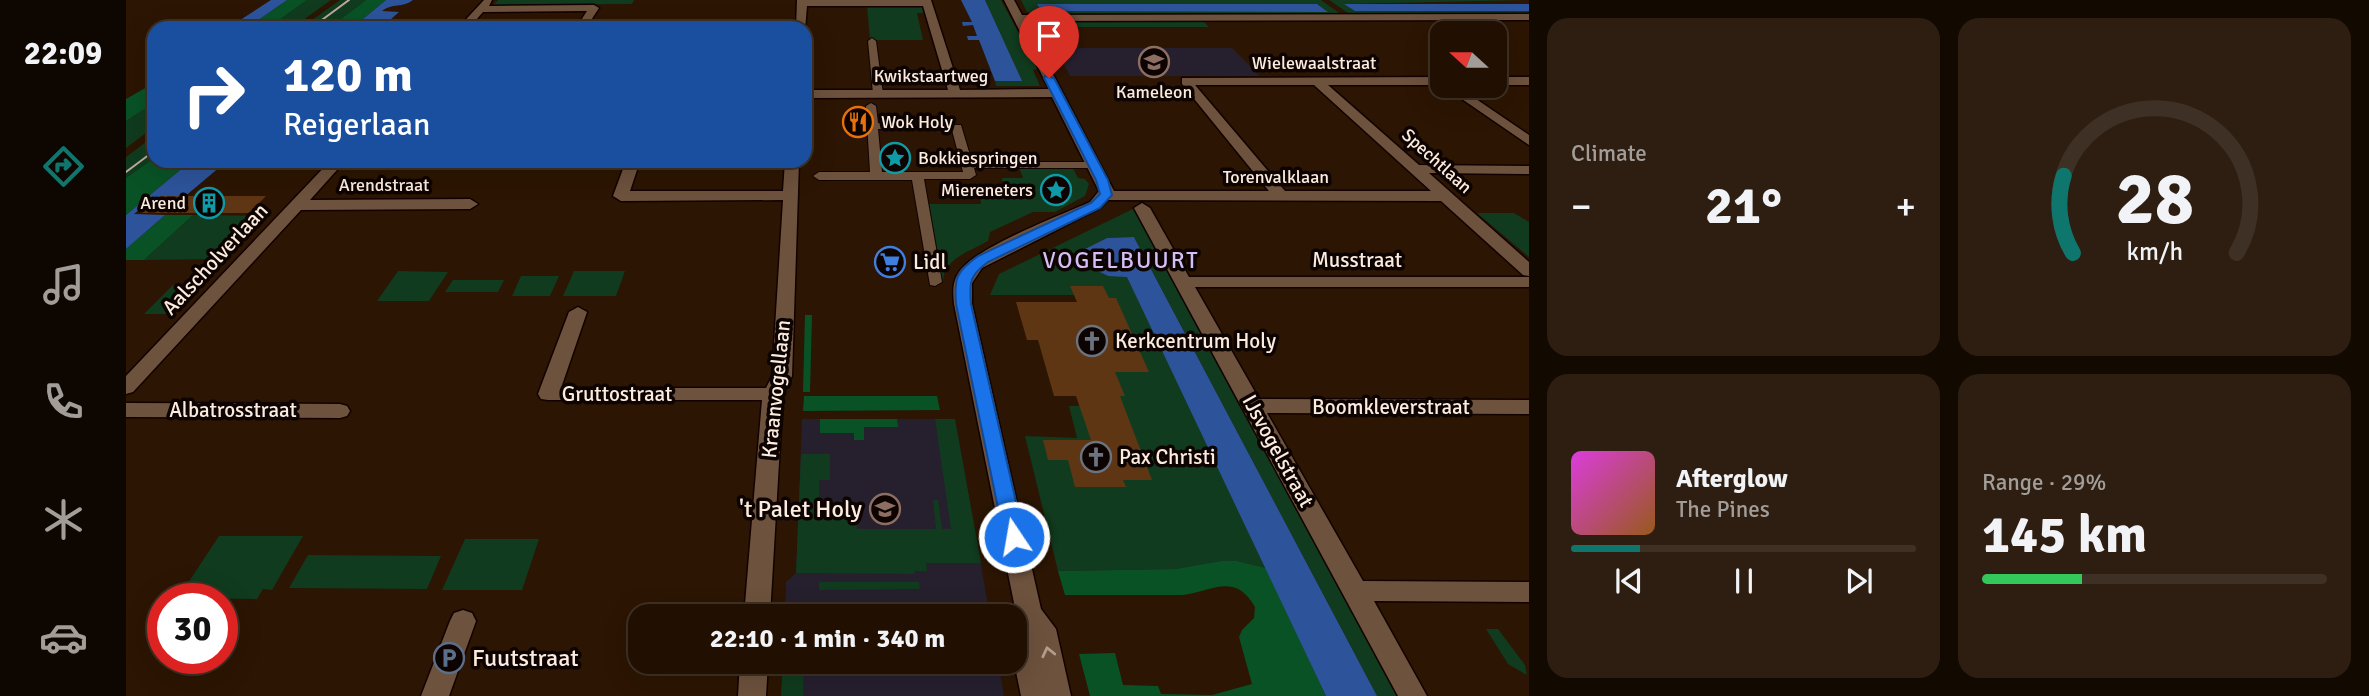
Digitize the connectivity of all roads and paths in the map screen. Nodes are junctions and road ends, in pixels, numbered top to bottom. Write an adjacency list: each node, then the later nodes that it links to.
1 (489, 0): 5 (street)
2 (1009, 0): 6 (street)
3 (802, 1): 4 (street); 10 (street)
4 (927, 1): 16 (street)
5 (481, 9): 8 (street); 9 (street)
6 (1018, 18): 7 (street); 17 (street)
7 (1529, 18)
8 (470, 21)
9 (586, 21)
10 (801, 21)
11 (872, 41): 19 (street)
12 (1529, 80): 15 (street)
13 (1317, 81): 14 (street, Wielewaalstraat); 29 (street, Spechtlaan); 36 (street, Wielewaalstraat)
14 (1430, 81)
15 (1507, 81)
16 (955, 93): 17 (street, Kwikstaartweg); 19 (street, Kwikstaartweg)
17 (1057, 93): 25 (street)
18 (812, 94): 19 (street, Kwikstaartweg)
19 (878, 94)
20 (1466, 98): 23 (street)
21 (871, 106): 22 (street)
22 (872, 126): 24 (street); 32 (street)
23 (1529, 141)
24 (967, 165): 25 (street); 33 (street)
25 (1094, 165): 35 (street)
26 (332, 168): 39 (street, Aalscholverlaan)
27 (631, 168): 34 (street)
28 (792, 168): 34 (street, Kraanvogellaan)
29 (1416, 169): 30 (street); 37 (street, Spechtlaan)
30 (1529, 170)
31 (820, 176): 32 (street)
32 (876, 176): 33 (street)
33 (917, 176): 42 (street)
34 (790, 195): 47 (street, Kraanvogellaan)
35 (1106, 195): 36 (street, Torenvalklaan); 55 (street)
36 (1281, 196): 37 (street, Torenvalklaan)
37 (1447, 196): 41 (street, Spechtlaan)
38 (470, 204): 39 (street, Arendstraat)
39 (298, 205): 46 (street, Aalscholverlaan)
40 (1142, 208): 43 (street, IJsvogelstraat)
41 (1529, 271)
42 (934, 282)
43 (1184, 282): 44 (street, Musstraat); 48 (street, IJsvogelstraat)
44 (1529, 282)
45 (578, 312): 47 (street, Gruttostraat)
46 (126, 388)
47 (773, 394): 54 (street, Kraanvogellaan)
48 (1254, 406): 49 (street, Boomkleverstraat); 52 (street, IJsvogelstraat)
49 (1529, 407)
50 (126, 410): 51 (street, Albatrosstraat)
51 (340, 411)
52 (1355, 591): 53 (street); 62 (street, IJsvogelstraat)
53 (1529, 592)
54 (758, 604)
55 (1029, 613): 60 (street); 61 (street, one-way to 55)
56 (463, 621): 58 (street)
57 (753, 674): 59 (street)
58 (435, 696)
59 (752, 696)
60 (1035, 696)
61 (1057, 696)
62 (1413, 696)

